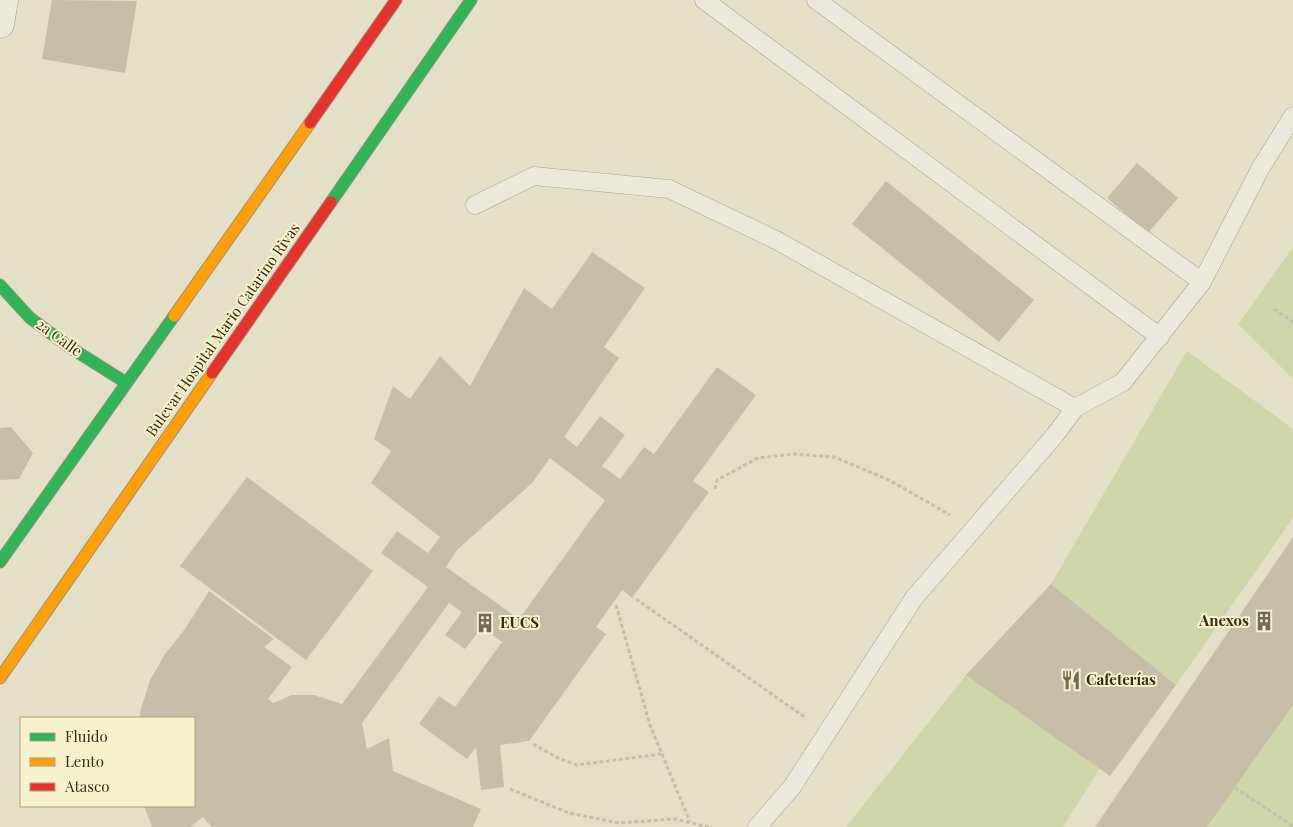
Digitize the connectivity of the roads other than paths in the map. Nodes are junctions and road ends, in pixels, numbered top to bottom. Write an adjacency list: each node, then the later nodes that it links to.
1 (4, 0): 6 (street)
2 (396, 0): 12 (main road)
3 (471, 0): 15 (main road, Bulevar Hospital Mario Catarino Rivas)
4 (704, 0): 11 (lane)
5 (816, 0): 9 (lane)
6 (0, 24)
7 (1293, 116): 9 (lane)
8 (475, 205): 13 (lane)
9 (1202, 282): 11 (lane)
10 (0, 285): 12 (main road, 2a Calle)
11 (1160, 337): 13 (lane)
12 (125, 382): 14 (main road)
13 (1075, 408): 16 (lane)
14 (0, 562)
15 (0, 678)
16 (757, 827)

